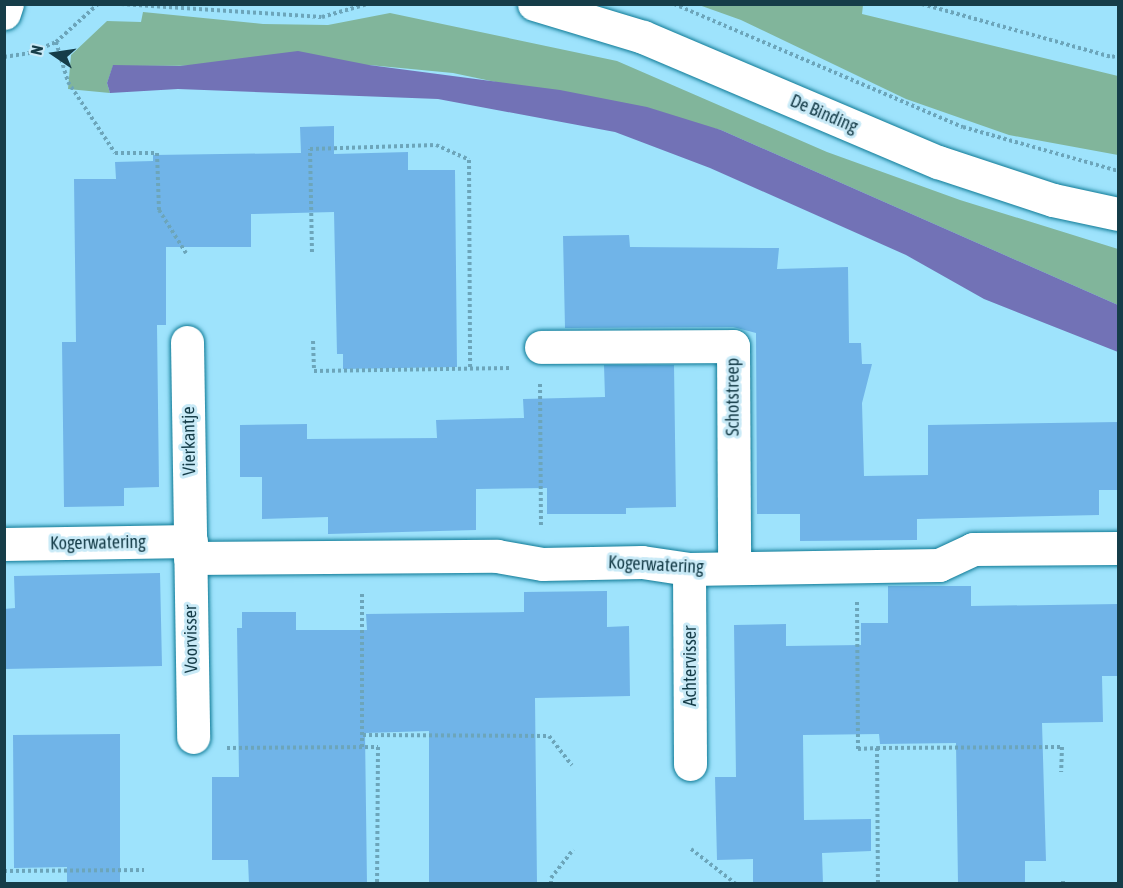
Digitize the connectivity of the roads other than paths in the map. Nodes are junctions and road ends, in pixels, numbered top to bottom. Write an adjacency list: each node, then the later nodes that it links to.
1 (7, 4): 3 (street)
2 (534, 4): 4 (street, De Binding)
3 (4, 13)
4 (1119, 214)
5 (187, 342): 9 (street, Vierkantje)
6 (532, 364): 11 (street, Schotstreep)
7 (4, 544): 9 (street, Kogerwatering)
8 (1119, 548): 11 (street, Kogerwatering)
9 (190, 550): 10 (street, Kogerwatering); 12 (street, Voorvisser)
10 (689, 568): 11 (street, Kogerwatering); 13 (street, Achtervisser)
11 (734, 568)
12 (205, 742)
13 (690, 764)

